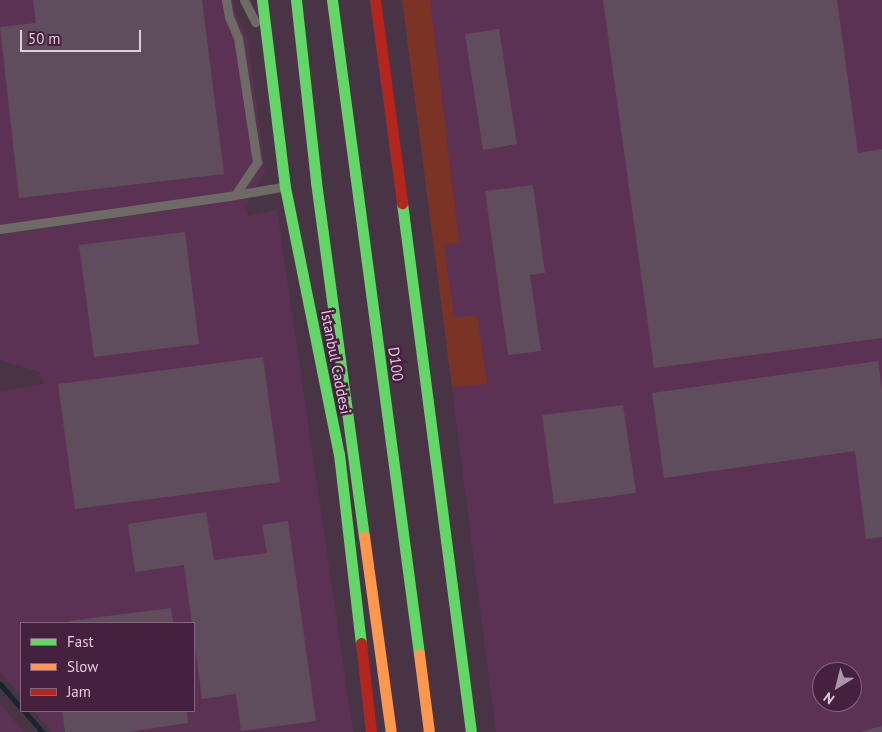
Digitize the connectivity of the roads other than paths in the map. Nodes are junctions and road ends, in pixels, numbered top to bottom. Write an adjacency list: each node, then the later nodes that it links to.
1 (226, 0): 9 (lane)
2 (244, 0): 7 (lane)
3 (262, 0): 7 (main road, İstanbul Caddesi)
4 (296, 0): 13 (main road)
5 (332, 0): 14 (main road, D100 / D100)
6 (375, 0): 15 (main road)
7 (267, 47): 8 (main road, İstanbul Caddesi)
8 (285, 187): 9 (lane); 11 (main road, İstanbul Caddesi)
9 (235, 195): 10 (lane)
10 (0, 229)
11 (352, 566): 12 (main road, İstanbul Caddesi); 13 (main road)
12 (371, 732)
13 (389, 732)
14 (429, 732)
15 (471, 732)

